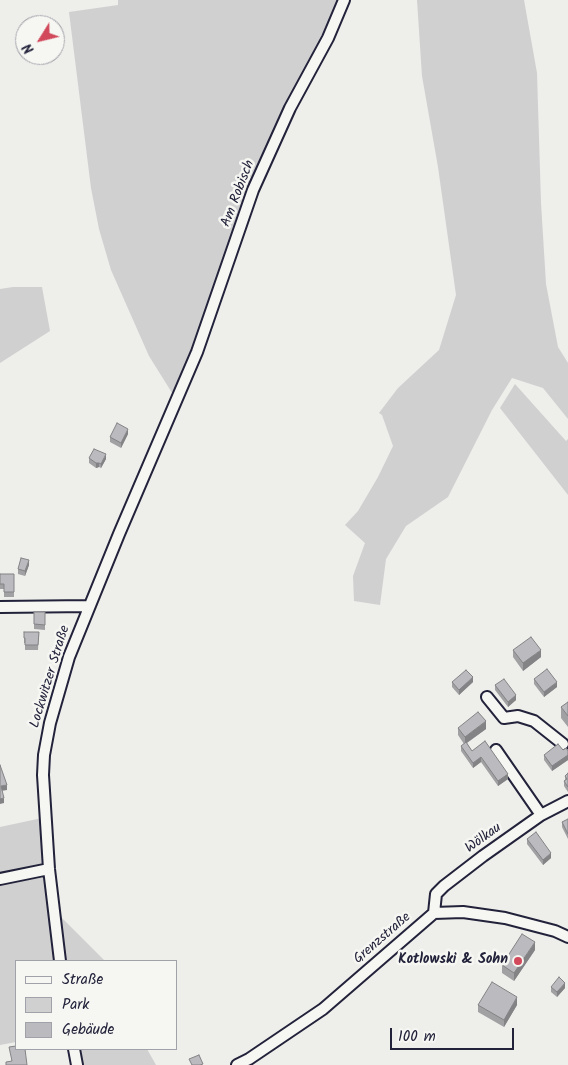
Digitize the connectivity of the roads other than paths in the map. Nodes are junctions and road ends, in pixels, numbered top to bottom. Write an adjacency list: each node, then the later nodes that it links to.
1 (344, 0): 2 (street, Am Robisch)
2 (168, 418): 3 (street, Lockwitzer Straße)
3 (89, 606): 4 (street); 10 (street, Lockwitzer Straße)
4 (0, 607)
5 (487, 696): 6 (street)
6 (566, 745)
7 (496, 750): 9 (street)
8 (568, 801): 9 (street, Wölkau)
9 (541, 815): 12 (street, Wölkau)
10 (50, 869): 11 (street); 14 (street, Lockwitzer Straße)
11 (0, 880)
12 (434, 913): 13 (street); 17 (street, Grenzstraße)
13 (568, 937)
14 (60, 960)
15 (74, 1050): 16 (street)
16 (77, 1065)
17 (237, 1065)

